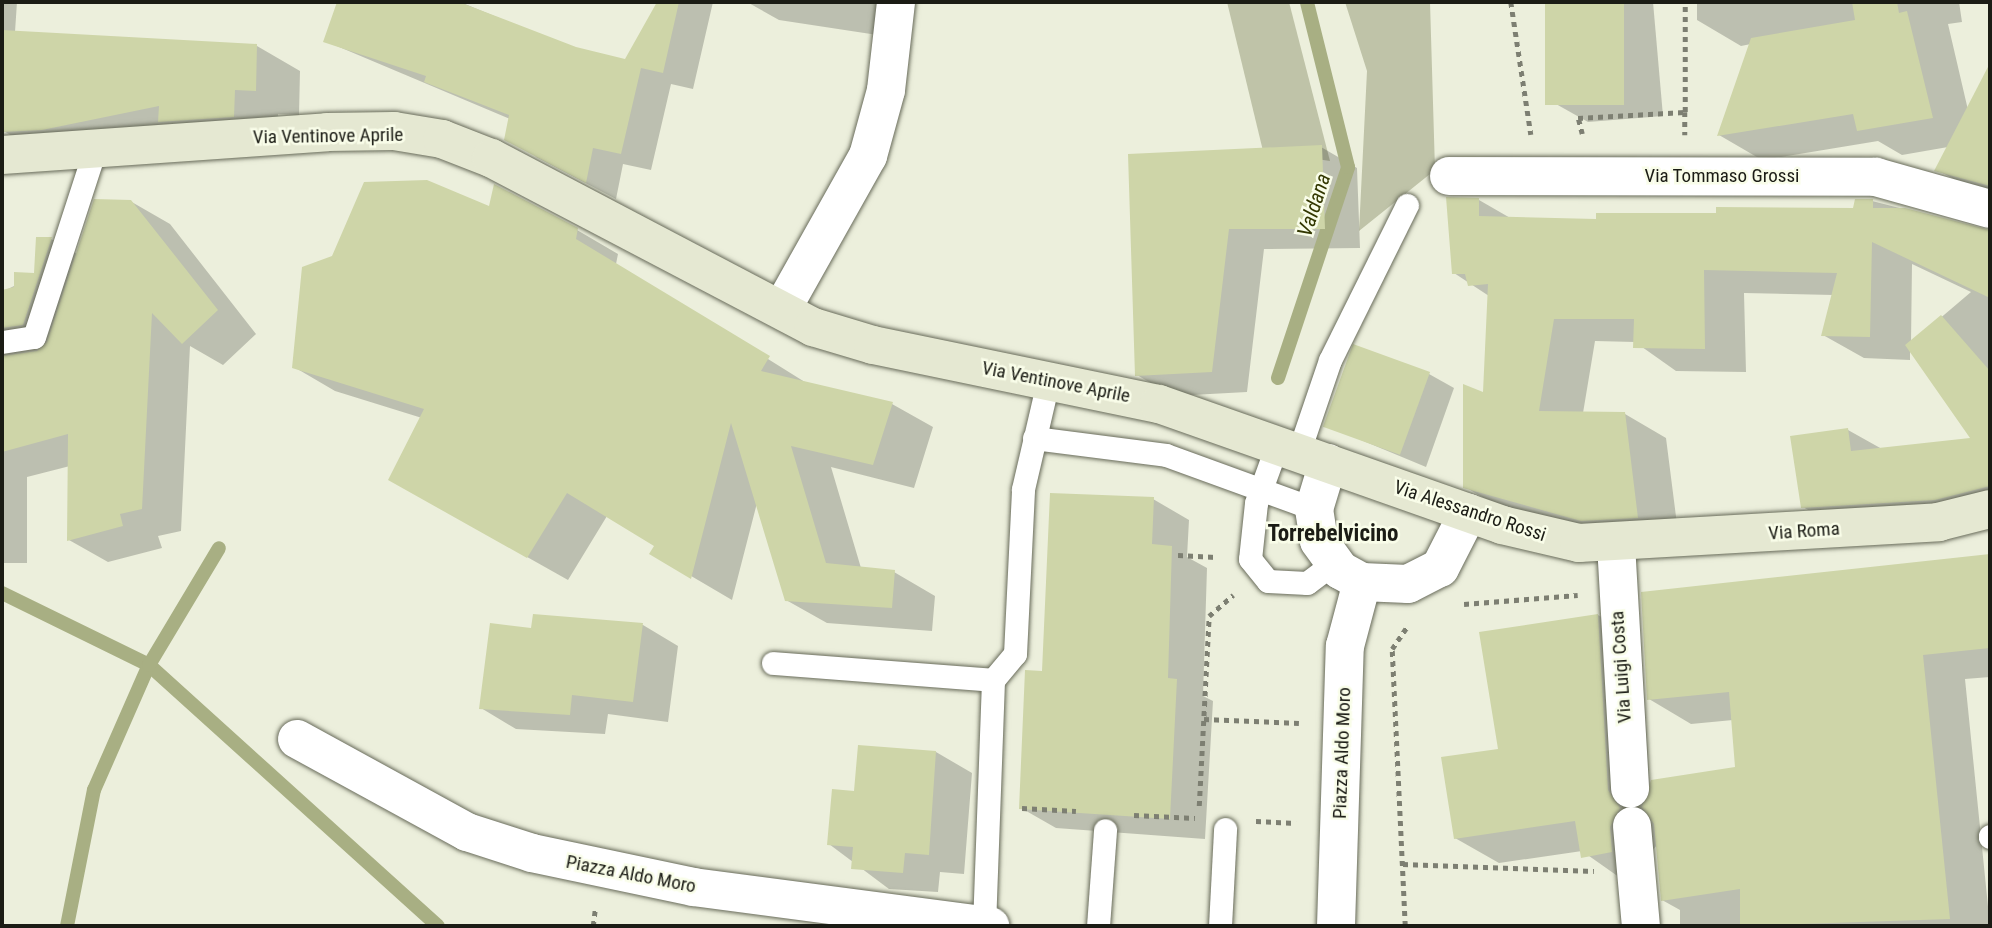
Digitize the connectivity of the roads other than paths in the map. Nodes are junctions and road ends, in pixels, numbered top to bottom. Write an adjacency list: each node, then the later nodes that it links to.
1 (897, 2): 7 (street)
2 (95, 149): 3 (main road, Via Ventinove Aprile); 7 (main road, Via Ventinove Aprile); 8 (lane)
3 (2, 155)
4 (1449, 176): 6 (street, Via Tommaso Grossi)
5 (1407, 205): 11 (lane)
6 (1990, 209)
7 (782, 309): 9 (main road, Via Ventinove Aprile)
8 (2, 342)
9 (1049, 377): 10 (lane); 11 (main road, Via Ventinove Aprile)
10 (1034, 438): 12 (lane); 19 (lane)
11 (1301, 453): 12 (lane); 13 (street); 15 (main road, Via Alessandro Rossi)
12 (1261, 489): 13 (lane); 17 (lane)
13 (1314, 509): 17 (street)
14 (1990, 509): 16 (main road, Via Roma)
15 (1468, 513): 16 (main road, Via Alessandro Rossi); 17 (street)
16 (1616, 544): 21 (street, Via Luigi Costa)
17 (1348, 573): 29 (street, Piazza Aldo Moro)
18 (773, 663): 19 (lane)
19 (993, 680): 25 (lane)
20 (297, 739): 25 (street, Piazza Aldo Moro)
21 (1630, 789)
22 (1113, 822): 27 (lane)
23 (1632, 827): 30 (street)
24 (1225, 829): 28 (lane)
25 (984, 926): 26 (street, Piazza Aldo Moro)
26 (990, 926)
27 (1098, 926)
28 (1220, 926)
29 (1336, 926)
30 (1641, 926)

